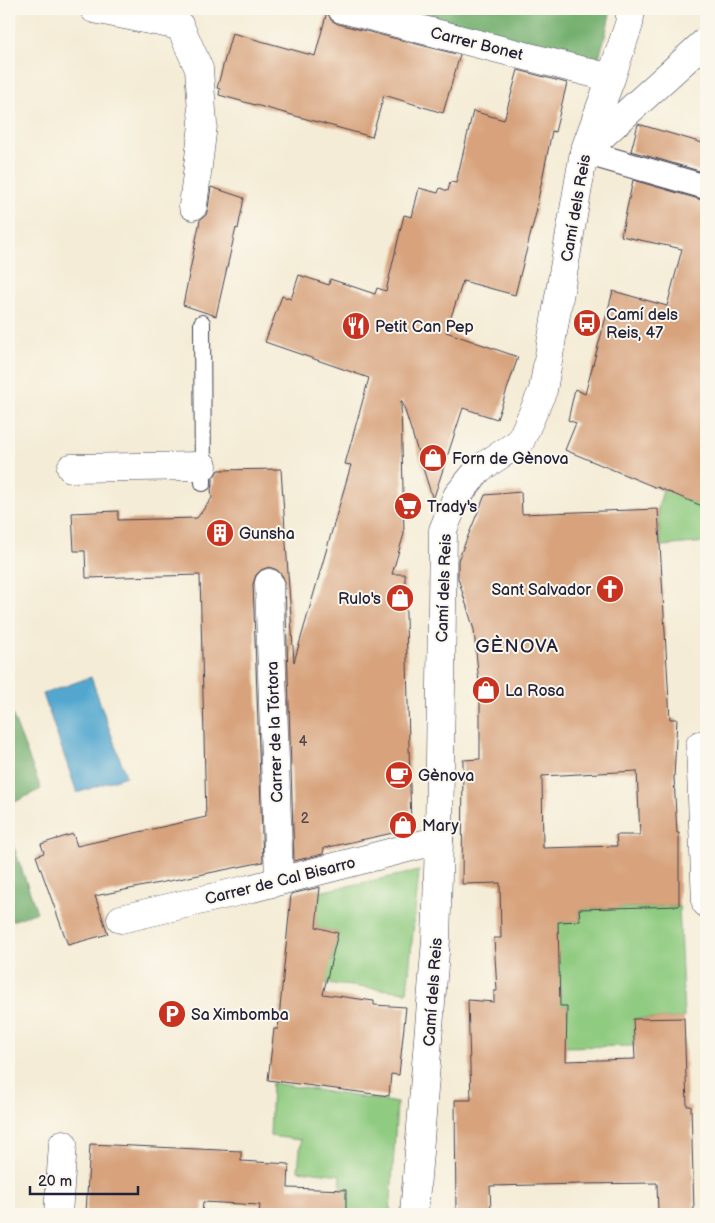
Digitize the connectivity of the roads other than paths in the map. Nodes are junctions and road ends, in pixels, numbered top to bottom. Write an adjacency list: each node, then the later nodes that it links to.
1 (94, 9): 8 (street)
2 (342, 9): 5 (street, Carrer Bonet)
3 (631, 9): 5 (street, Camí dels Reis)
4 (706, 41): 6 (street)
5 (612, 78): 6 (street, Camí dels Reis)
6 (584, 152): 7 (street); 14 (street, Camí dels Reis)
7 (706, 187)
8 (193, 206)
9 (202, 323): 11 (lane)
10 (72, 468): 11 (street)
11 (203, 475)
12 (269, 583): 15 (street, Carrer de la Tórtora)
13 (700, 745): 16 (street)
14 (439, 840): 15 (street, Carrer de Cal Bisarro); 20 (street, Camí dels Reis)
15 (279, 881): 17 (street, Carrer de Cal Bisarro)
16 (706, 903)
17 (121, 919)
18 (63, 1144): 19 (street)
19 (58, 1214)
20 (414, 1214)

